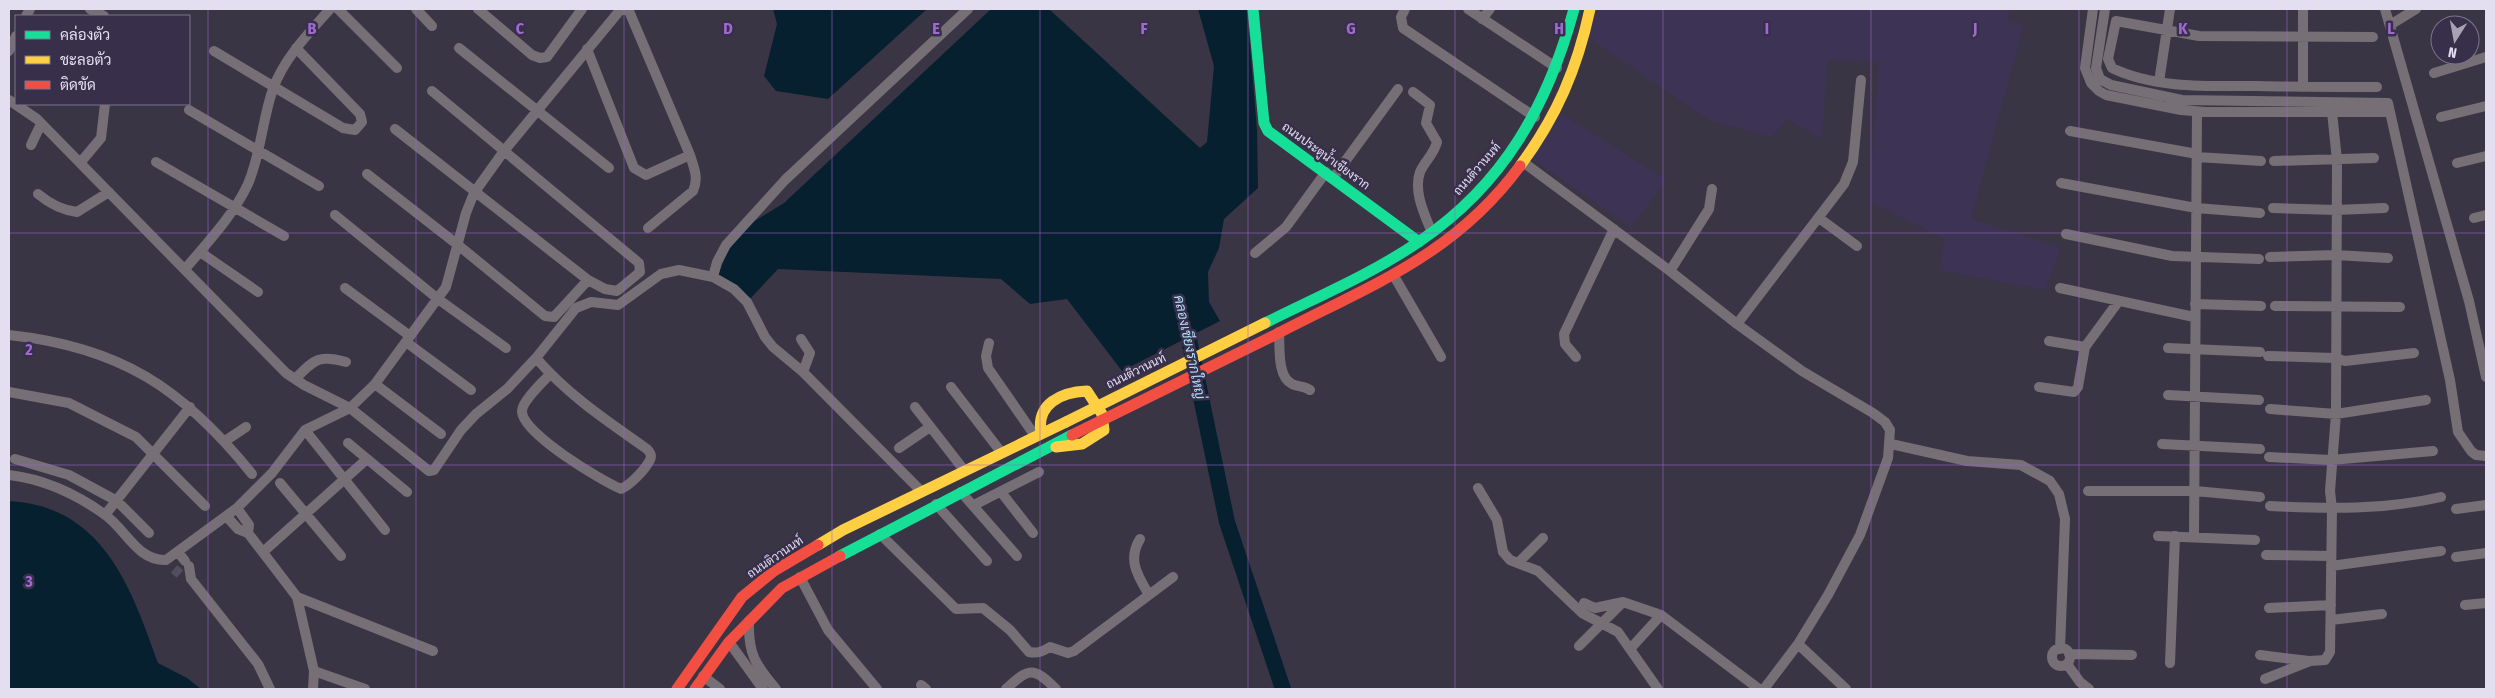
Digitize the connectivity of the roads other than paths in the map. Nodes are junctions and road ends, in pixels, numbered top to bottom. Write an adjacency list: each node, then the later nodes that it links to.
1 (90, 9): 20 (street)
2 (330, 9): 28 (street)
3 (338, 9): 34 (street)
4 (416, 9): 23 (street)
5 (478, 9): 6 (street)
6 (582, 9)
7 (968, 9): 109 (street)
8 (1253, 9): 74 (main road, ถนนประตูน้ำเชียงราก)
9 (1405, 9): 53 (street)
10 (1468, 9): 21 (street)
11 (1490, 9): 21 (street)
12 (1574, 9): 35 (main road, ถนนติวานนท์)
13 (1590, 9): 69 (main road)
14 (2093, 9): 50 (street)
15 (2105, 9): 52 (street)
16 (2170, 9): 24 (street)
17 (2303, 9): 25 (street)
18 (2385, 9): 22 (street)
19 (2416, 9): 22 (street)
20 (102, 15)
21 (1482, 19): 35 (street)
22 (2390, 25): 141 (street)
23 (432, 26)
24 (2168, 31): 25 (street); 38 (street); 38 (street)
25 (2303, 37): 26 (street); 39 (street)
26 (2373, 37)
27 (15, 38): 31 (street)
28 (296, 48): 41 (street); 41 (street)
29 (459, 48): 49 (street)
30 (587, 49): 49 (street); 61 (street); 61 (street)
31 (9, 51)
32 (214, 51): 41 (street)
33 (2449, 65): 36 (street)
34 (397, 68)
35 (1557, 68): 53 (main road, ถนนติวานนท์)
36 (2434, 73)
37 (1862, 80): 89 (street)
38 (2159, 82): 39 (street)
39 (2303, 87): 40 (street)
40 (2376, 87)
41 (273, 88): 60 (street)
42 (1398, 89): 74 (street)
43 (432, 91): 59 (street)
44 (1413, 92): 93 (street)
45 (18, 105): 55 (street)
46 (105, 105): 70 (street)
47 (2486, 106): 54 (street)
48 (189, 110): 60 (street)
49 (537, 110): 59 (street); 72 (street)
50 (2197, 112): 51 (street); 62 (street)
51 (2332, 112): 52 (street); 65 (street)
52 (2390, 112): 175 (street)
53 (1535, 117): 93 (main road, ถนนติวานนท์)
54 (2441, 117)
55 (41, 124): 58 (street); 70 (street)
56 (395, 129): 79 (street)
57 (2070, 131): 62 (street)
58 (31, 145)
59 (504, 151): 79 (street); 110 (street)
60 (258, 152): 76 (street); 84 (street)
61 (690, 155): 91 (street)
62 (2197, 156): 66 (street); 81 (street)
63 (2486, 156): 71 (street)
64 (2374, 158): 65 (street)
65 (2337, 160): 67 (street); 85 (street)
66 (2260, 161)
67 (2274, 161)
68 (156, 162): 84 (street)
69 (1523, 162): 92 (street); 108 (main road)
70 (80, 163): 78 (street)
71 (2457, 163)
72 (609, 168)
73 (367, 174): 97 (street)
74 (1330, 175): 96 (main road, ถนนประตูน้ำเชียงราก); 100 (street)
75 (2061, 183): 81 (street)
76 (319, 186)
77 (1712, 190): 107 (street)
78 (109, 192): 80 (street); 106 (street)
79 (474, 193): 97 (street); 110 (street)
80 (38, 194)
81 (2196, 208): 86 (street); 102 (street)
82 (2273, 208): 85 (street)
83 (2384, 208): 85 (street)
84 (235, 209): 95 (street); 99 (street)
85 (2336, 210): 101 (street)
86 (2260, 213)
87 (335, 215): 114 (street)
88 (2486, 215): 90 (street)
89 (1820, 218): 98 (street); 122 (street)
90 (2474, 218)
91 (648, 228)
92 (1614, 229): 107 (street); 135 (street)
93 (1432, 232): 96 (main road, ถนนติวานนท์)
94 (2066, 234): 102 (street)
95 (284, 236)
96 (1419, 242): 162 (main road, ถนนติวานนท์, bridge)
97 (458, 244): 110 (street); 114 (street)
98 (1857, 246)
99 (200, 252): 106 (street); 113 (street)
100 (1255, 253)
101 (2336, 255): 103 (street); 105 (street); 117 (street)
102 (2196, 257): 104 (street); 116 (street)
103 (2270, 257)
104 (2259, 258)
105 (2388, 258)
106 (185, 270): 142 (street)
107 (1670, 271): 122 (street)
108 (1394, 276): 123 (main road); 134 (street)
109 (713, 277): 136 (street); 139 (street)
110 (588, 280)
111 (345, 288): 125 (street)
112 (2060, 288): 115 (street)
113 (258, 292)
114 (438, 299): 125 (street); 130 (street)
115 (2118, 302): 121 (street); 129 (street)
116 (2195, 304): 118 (street); 121 (street)
117 (2336, 305): 119 (street); 120 (street); 137 (street)
118 (2261, 306)
119 (2274, 306)
120 (2400, 307)
121 (2194, 317): 132 (street)
122 (1737, 324): 165 (street)
123 (1276, 334): 147 (street); 168 (main road, bridge)
124 (9, 335): 153 (street)
125 (408, 339): 143 (street); 146 (street)
126 (801, 339): 139 (street)
127 (2049, 340): 129 (street)
128 (989, 343): 162 (street)
129 (2085, 347): 145 (street)
130 (506, 348)
131 (2168, 348): 132 (street)
132 (2196, 349): 137 (street); 150 (street)
133 (2414, 353): 137 (street)
134 (1441, 357)
135 (1576, 357)
136 (536, 358): 140 (street); 155 (street)
137 (2335, 358): 157 (street)
138 (346, 362): 142 (street)
139 (803, 372): 186 (street)
140 (550, 374): 140 (street)
141 (2486, 377)
142 (295, 379): 155 (street)
143 (375, 384): 155 (street); 161 (street)
144 (951, 387): 172 (street)
145 (2039, 387)
146 (471, 390)
147 (1310, 390)
148 (9, 392): 173 (street)
149 (2168, 395): 150 (street)
150 (2195, 395): 151 (street); 167 (street)
151 (2259, 400)
152 (2426, 400): 157 (street)
153 (190, 407): 163 (street); 173 (street)
154 (915, 407): 159 (street)
155 (350, 408): 160 (street)
156 (2270, 409): 157 (street)
157 (2336, 414): 178 (street)
158 (246, 427): 163 (street)
159 (930, 427): 169 (street); 179 (street)
160 (305, 430): 183 (street); 200 (street)
161 (440, 434)
162 (1038, 435): 168 (main road); 172 (main road, ถนนติวานนท์)
163 (225, 440): 181 (street)
164 (348, 443): 177 (street)
165 (1891, 444): 246 (street); 249 (street)
166 (2162, 444): 167 (street)
167 (2195, 445): 170 (street); 188 (street)
168 (1047, 447): 190 (main road)
169 (899, 448)
170 (2260, 449)
171 (2433, 451): 178 (street)
172 (1001, 452): 179 (main road, ถนนติวานนท์)
173 (154, 453): 194 (street); 198 (street)
174 (2269, 456): 178 (street)
175 (2486, 456)
176 (15, 459): 194 (street)
177 (368, 459): 183 (street); 189 (street)
178 (2331, 460): 201 (street)
179 (964, 470): 186 (main road, ถนนติวานนท์)
180 (1039, 472): 191 (street)
181 (252, 474)
182 (9, 475): 204 (street)
183 (346, 480): 203 (street); 206 (street)
184 (280, 483): 203 (street)
185 (1478, 488): 228 (street)
186 (921, 491): 264 (main road, ถนนติวานนท์)
187 (2088, 491): 188 (street)
188 (2195, 491): 192 (street); 213 (street)
189 (407, 492)
190 (961, 492): 195 (main road); 196 (street)
191 (1001, 492): 196 (street); 208 (street)
192 (2260, 496)
193 (2441, 497): 201 (street)
194 (117, 502): 204 (street); 209 (street)
195 (936, 504): 210 (main road); 226 (street)
196 (974, 505): 223 (street)
197 (2486, 505): 202 (street)
198 (205, 506)
199 (2270, 506): 201 (street)
200 (237, 508): 205 (street); 207 (street)
201 (2332, 509): 227 (street)
202 (2456, 510)
203 (306, 514): 219 (street); 222 (street)
204 (105, 515): 225 (street)
205 (226, 516): 207 (street); 218 (street)
206 (386, 530)
207 (248, 533): 219 (street)
208 (1033, 533)
209 (148, 534)
210 (880, 534): 229 (main road); 232 (street)
211 (2158, 536): 212 (street)
212 (2175, 536): 213 (street); 255 (street)
213 (2194, 537): 216 (street)
214 (1542, 538): 228 (street)
215 (1140, 539): 232 (street)
216 (2256, 540)
217 (2441, 551): 227 (street)
218 (178, 552): 225 (street); 231 (street)
219 (262, 552): 233 (street)
220 (2486, 553): 224 (street)
221 (2266, 555): 227 (street)
222 (341, 556)
223 (1018, 556)
224 (2456, 557)
225 (166, 560): 231 (street)
226 (987, 561)
227 (2332, 561): 237 (street)
228 (1518, 563): 244 (street)
229 (800, 577): 242 (main road); 260 (street)
230 (1173, 577): 232 (street)
231 (191, 579): 261 (street)
232 (1148, 595)
233 (297, 598): 250 (street); 256 (street)
234 (1623, 602): 235 (street); 241 (street); 244 (street)
235 (1584, 603)
236 (2486, 603): 238 (street)
237 (2331, 605): 239 (street); 243 (street)
238 (2465, 605)
239 (2269, 608)
240 (2382, 614): 243 (street)
241 (1661, 615): 248 (street); 271 (street)
242 (749, 620): 245 (main road); 259 (street)
243 (2331, 620): 254 (street)
244 (1600, 623): 247 (street); 248 (street)
245 (729, 642): 257 (main road); 259 (street)
246 (1798, 644): 272 (street); 273 (street)
247 (1579, 646)
248 (1631, 648): 270 (street)
249 (2060, 648): 253 (street); 253 (street)
250 (433, 651)
251 (2132, 655): 253 (street)
252 (2260, 655): 254 (street)
253 (2068, 659): 274 (street)
254 (2310, 661): 258 (street)
255 (2170, 663)
256 (314, 671): 262 (street); 263 (street)
257 (703, 676): 265 (main road); 266 (street)
258 (2265, 679)
259 (761, 682): 267 (street)
260 (871, 687)
261 (270, 689)
262 (313, 689)
263 (365, 689)
264 (677, 689)
265 (695, 689)
266 (720, 689)
267 (776, 689)
268 (1006, 689): 269 (street)
269 (1056, 689)
270 (1658, 689)
271 (1759, 689)
272 (1764, 689)
273 (1846, 689)
274 (2089, 689)

